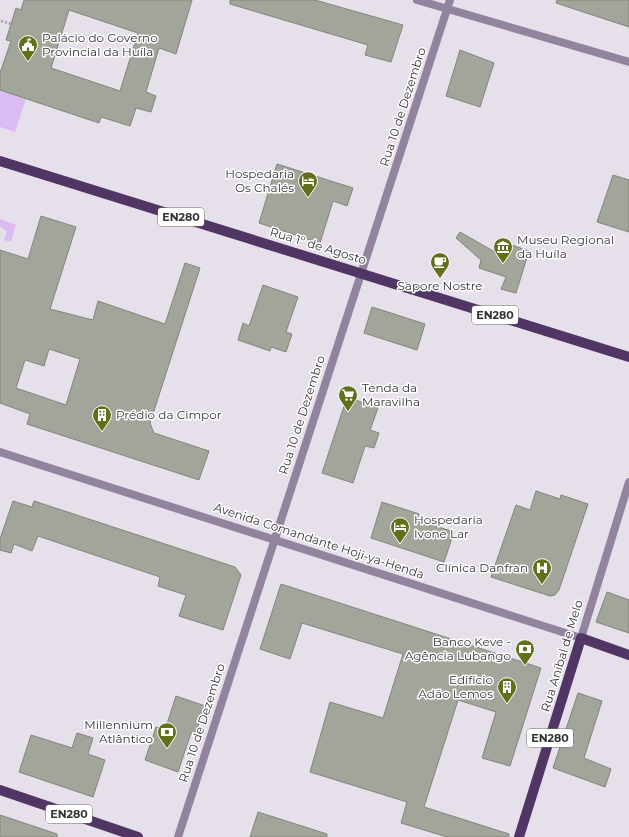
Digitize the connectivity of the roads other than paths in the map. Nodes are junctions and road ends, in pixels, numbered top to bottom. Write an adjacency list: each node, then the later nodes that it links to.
1 (417, 0): 3 (street)
2 (450, 0): 3 (street, Rua 10 de Dezembro)
3 (447, 9): 4 (street); 6 (street, Rua 10 de Dezembro)
4 (629, 62)
5 (0, 161): 6 (main road, Rua 1º de Agosto / EN280)
6 (361, 273): 7 (main road, Rua 1º de Agosto / EN280); 10 (street, Rua 10 de Dezembro)
7 (629, 357)
8 (0, 452): 10 (street, Avenida Comandante Hoji-ya-Henda)
9 (629, 482): 11 (street, Rua Aníbal de Melo)
10 (274, 540): 11 (street, Avenida Comandante Hoji-ya-Henda); 15 (street, Rua 10 de Dezembro)
11 (581, 638): 12 (main road, Avenida Comandante Hoji-ya-Henda); 16 (main road, Rua Aníbal de Melo / EN280)
12 (629, 655)
13 (0, 790): 14 (main road, EN280)
14 (138, 837)
15 (178, 837)
16 (519, 837)

